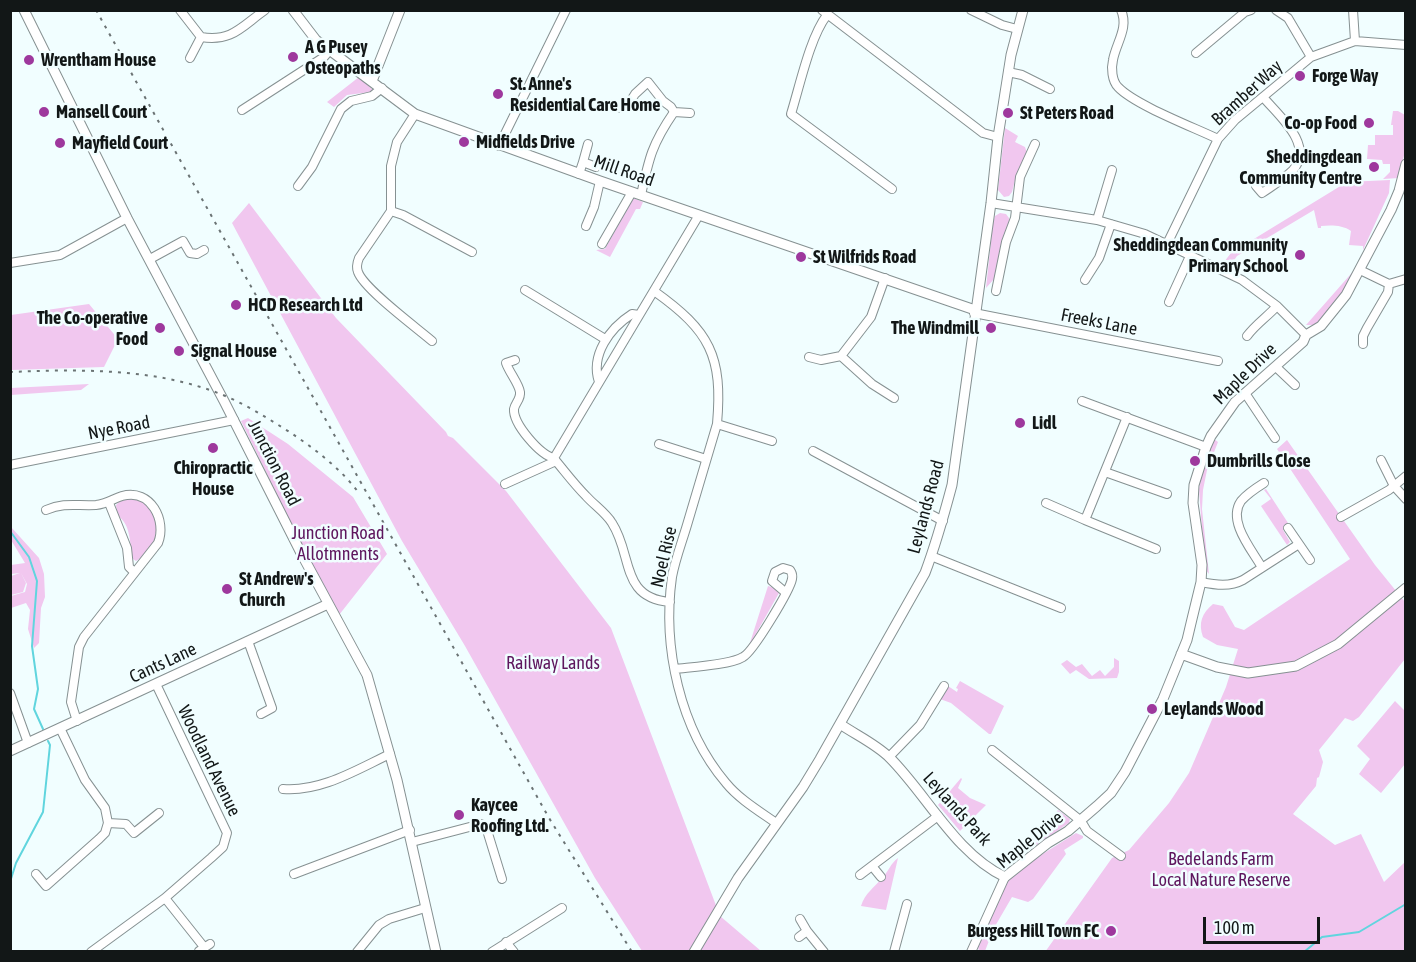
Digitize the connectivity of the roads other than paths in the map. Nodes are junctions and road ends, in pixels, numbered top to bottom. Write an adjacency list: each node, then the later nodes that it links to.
1 (24, 10): 51 (street, Junction Road)
2 (180, 10): 15 (street)
3 (265, 10): 15 (street)
4 (293, 10): 18 (street, Mill Road)
5 (400, 10): 23 (street)
6 (566, 10): 36 (street)
7 (971, 10): 14 (street)
8 (1023, 10): 14 (street, Leylands Road)
9 (1121, 10): 33 (street)
10 (1251, 10): 19 (street)
11 (1276, 10): 20 (street)
12 (1353, 10): 16 (street)
13 (825, 13): 32 (street); 45 (street)
14 (1017, 29): 22 (street, Leylands Road)
15 (201, 38): 21 (street)
16 (1355, 41): 17 (street, Bramber Way); 20 (street, Bramber Way)
17 (1406, 45)
18 (330, 50): 23 (street, Mill Road); 28 (street)
19 (1197, 53)
20 (1311, 57): 26 (street, Bramber Way)
21 (190, 58)
22 (1008, 72): 25 (street); 32 (street, Leylands Road)
23 (372, 81): 24 (street, Mill Road)
24 (382, 88): 31 (street, Mill Road); 43 (street)
25 (1050, 89)
26 (1263, 97): 33 (street, Bramber Way); 44 (street)
27 (609, 104): 29 (street)
28 (242, 111)
29 (674, 112): 30 (street); 46 (street)
30 (690, 113)
31 (415, 114): 36 (street, Mill Road); 49 (street)
32 (998, 137): 47 (street, Leylands Road)
33 (1218, 139): 56 (street, Bramber Way)
34 (588, 144): 37 (street)
35 (1035, 144): 48 (street)
36 (499, 146): 41 (street, Mill Road)
37 (583, 162): 39 (street); 41 (street)
38 (1406, 164): 62 (street, Maple Drive)
39 (596, 167)
40 (1112, 170): 52 (street)
41 (579, 174): 42 (street, Mill Road)
42 (600, 181): 46 (street, Mill Road); 54 (street)
43 (298, 186)
44 (1256, 186)
45 (892, 189)
46 (637, 193): 50 (street, Mill Road); 55 (street)
47 (991, 203): 48 (street); 72 (street, Leylands Road)
48 (1016, 207): 52 (street); 69 (street)
49 (391, 212): 58 (street); 77 (street)
50 (699, 215): 63 (street, Mill Road); 68 (street)
51 (127, 218): 60 (street, Junction Road); 61 (street)
52 (1097, 220): 53 (street)
53 (1110, 224): 56 (street); 65 (street)
54 (586, 226)
55 (602, 244)
56 (1167, 244): 59 (street)
57 (204, 250): 60 (street)
58 (472, 252)
59 (1190, 255): 70 (street); 71 (street)
60 (150, 259): 90 (street, Junction Road)
61 (10, 263)
62 (1360, 270): 66 (street); 74 (street, Maple Drive)
63 (885, 278): 72 (street, Mill Road); 79 (street)
64 (1406, 279): 66 (street)
65 (1085, 280)
66 (1389, 284): 78 (street)
67 (525, 290): 76 (street)
68 (654, 291): 73 (street); 91 (street, Noel Rise)
69 (996, 291)
70 (1169, 302)
71 (1277, 306): 74 (street); 75 (street)
72 (975, 312): 82 (street, Freeks Lane); 113 (street, Leylands Road)
73 (639, 315): 76 (street); 84 (street)
74 (1306, 335): 83 (street, Maple Drive)
75 (1247, 336)
76 (606, 339): 84 (street)
77 (432, 341)
78 (1363, 344)
79 (841, 356): 80 (street); 87 (street)
80 (809, 357)
81 (516, 360): 97 (street)
82 (1218, 362)
83 (1276, 367): 85 (street); 86 (street, Maple Drive)
84 (599, 382): 97 (street)
85 (1295, 384)
86 (1245, 393): 92 (street); 95 (street, Maple Drive)
87 (894, 398)
88 (1082, 401): 89 (street)
89 (1127, 417): 95 (street); 101 (street)
90 (234, 420): 100 (street, Nye Road); 125 (street, Junction Road)
91 (717, 424): 93 (street); 98 (street, Noel Rise)
92 (1275, 438)
93 (772, 441)
94 (659, 444): 98 (street)
95 (1206, 447): 121 (street, Maple Drive)
96 (813, 451): 113 (street)
97 (555, 459): 104 (street); 124 (street)
98 (706, 459): 124 (street, Noel Rise)
99 (1381, 460): 105 (street)
100 (10, 465)
101 (1105, 472): 106 (street); 112 (street)
102 (1406, 476): 105 (street)
103 (1264, 483): 119 (street)
104 (505, 484)
105 (1394, 486): 107 (street); 111 (street)
106 (1167, 494)
107 (1406, 499)
108 (109, 503): 110 (street); 120 (street); 120 (street)
109 (1046, 503): 112 (street)
110 (46, 510)
111 (1341, 517)
112 (1084, 520): 116 (street)
113 (943, 522): 117 (street, Leylands Road)
114 (1288, 528): 115 (street)
115 (1299, 544): 118 (street); 119 (street)
116 (1156, 549)
117 (932, 556): 126 (street); 135 (street, Leylands Road)
118 (1310, 560)
119 (1261, 567): 121 (street)
120 (134, 572): 134 (street)
121 (1201, 582): 128 (street, Maple Drive)
122 (1406, 588): 128 (street)
123 (785, 592): 129 (street)
124 (670, 602): 129 (street, Noel Rise)
125 (328, 604): 127 (street, Cants Lane); 140 (street, Junction Road)
126 (1061, 609)
127 (248, 641): 130 (street, Cants Lane); 133 (street)
128 (1181, 654): 145 (street, Maple Drive)
129 (675, 669): 147 (street, Noel Rise)
130 (156, 684): 134 (street, Cants Lane); 158 (street, Woodland Avenue)
131 (944, 686): 141 (street)
132 (10, 693): 137 (street)
133 (261, 714)
134 (77, 721): 136 (street, Cants Lane)
135 (840, 724): 141 (street, Leylands Park); 147 (street, Leylands Road)
136 (60, 728): 137 (street, Cants Lane); 146 (street)
137 (28, 743): 139 (street, Cants Lane)
138 (992, 750): 145 (street, Maple Drive)
139 (10, 751)
140 (390, 754): 142 (street); 148 (street, Junction Road)
141 (889, 757): 144 (street, Leylands Park)
142 (283, 789)
143 (159, 813): 146 (street)
144 (938, 816): 151 (street); 156 (street, Leylands Park)
145 (1080, 820): 150 (street, Maple Drive); 156 (street, Maple Drive)
146 (108, 823): 152 (street)
147 (776, 823): 172 (street, Leylands Road)
148 (410, 830): 149 (street, Junction Road); 153 (street)
149 (412, 842): 157 (street); 160 (street, Junction Road)
150 (1121, 856)
151 (872, 866): 154 (street); 155 (street)
152 (36, 874)
153 (294, 875)
154 (860, 875)
155 (881, 877)
156 (1005, 877): 175 (street, Maple Drive)
157 (502, 879)
158 (165, 898): 166 (street); 167 (street, Woodland Avenue)
159 (907, 904): 174 (street)
160 (425, 908): 168 (street); 169 (street, Junction Road)
161 (562, 908): 165 (street)
162 (800, 919): 163 (street)
163 (807, 931): 164 (street); 173 (street)
164 (799, 937)
165 (506, 942): 170 (street); 171 (street)
166 (204, 947)
167 (91, 951)
168 (357, 951)
169 (436, 951)
170 (492, 951)
171 (514, 951)
172 (694, 951)
173 (824, 951)
174 (894, 951)
175 (971, 951)

